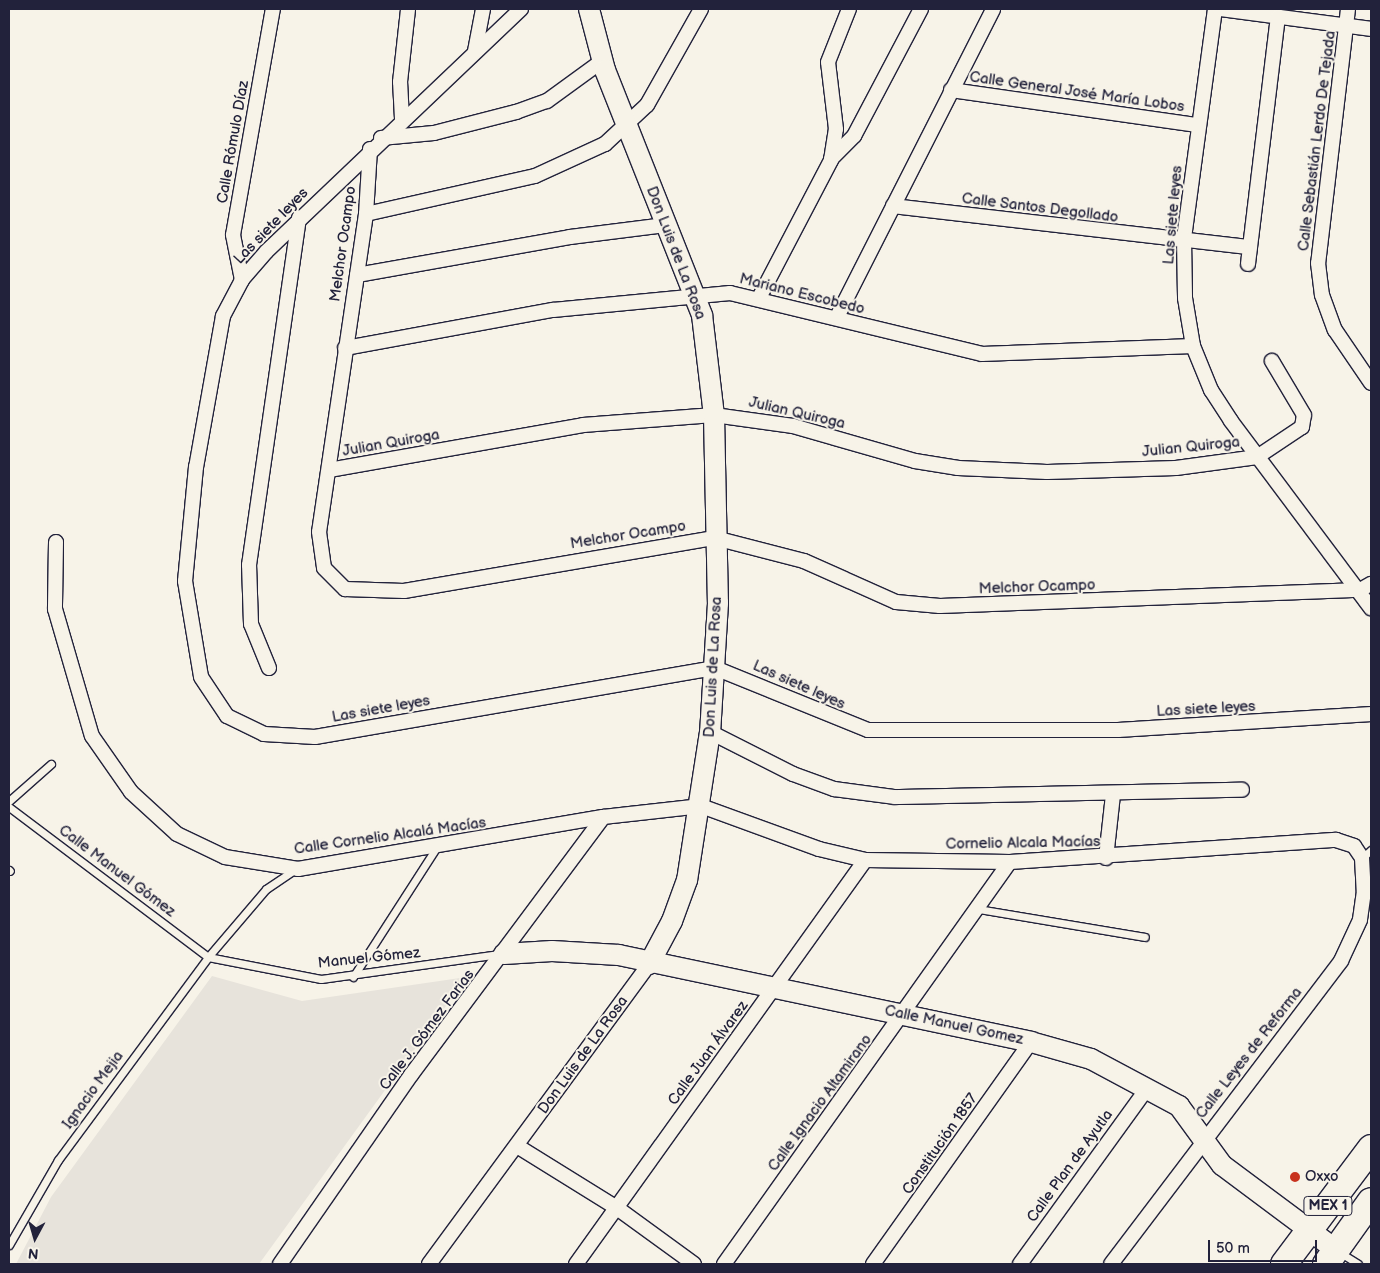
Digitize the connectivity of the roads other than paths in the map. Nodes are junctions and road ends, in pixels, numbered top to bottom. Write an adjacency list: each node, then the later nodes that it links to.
1 (273, 9): 33 (street, Calle Rómulo Díaz)
2 (408, 9): 19 (street)
3 (483, 9): 16 (street)
4 (521, 9): 16 (street, Las siete leyes)
5 (589, 9): 17 (street, Don Luis de La Rosa)
6 (701, 9): 21 (street)
7 (849, 9): 24 (street)
8 (921, 9): 24 (street)
9 (993, 9): 18 (street)
10 (1215, 9): 20 (street, Las siete leyes)
11 (1220, 9): 13 (street)
12 (1348, 9): 14 (street, Calle Sebastián Lerdo De Tejada)
13 (1278, 17): 14 (street); 30 (street)
14 (1347, 26): 15 (street); 40 (street, Calle Sebastián Lerdo De Tejada)
15 (1371, 29)
16 (475, 51): 19 (street, Las siete leyes)
17 (602, 61): 21 (street, Don Luis de La Rosa); 22 (street)
18 (951, 90): 20 (street, Calle General José María Lobos); 25 (street)
19 (402, 119): 22 (street, Las siete leyes)
20 (1198, 125): 29 (street, Las siete leyes)
21 (626, 126): 26 (street); 28 (street, Don Luis de La Rosa)
22 (382, 138): 23 (street, Las siete leyes)
23 (370, 149): 26 (street, Melchor Ocampo); 27 (street, Las siete leyes)
24 (831, 160): 35 (street)
25 (893, 206): 29 (street, Calle Santos Degollado); 36 (street)
26 (366, 214): 32 (street, Melchor Ocampo)
27 (299, 218): 33 (street, Las siete leyes); 48 (street)
28 (665, 225): 32 (street); 34 (street, Don Luis de La Rosa)
29 (1184, 239): 30 (street, Calle Santos Degollado); 37 (street, Las siete leyes)
30 (1250, 248): 31 (street)
31 (1248, 264)
32 (356, 275): 38 (street, Melchor Ocampo)
33 (242, 280): 49 (street, Las siete leyes)
34 (694, 294): 35 (street, Mariano Escobedo); 38 (street, Mariano Escobedo); 41 (street, Don Luis de La Rosa)
35 (759, 298): 36 (street, Mariano Escobedo)
36 (837, 317): 37 (street, Mariano Escobedo)
37 (1193, 346): 42 (street, Las siete leyes)
38 (345, 348): 43 (street, Melchor Ocampo)
39 (1272, 361): 42 (street)
40 (1371, 383)
41 (714, 415): 42 (street, Julian Quiroga); 43 (street, Julian Quiroga); 44 (street, Don Luis de La Rosa)
42 (1257, 457): 46 (street, Las siete leyes)
43 (329, 470): 44 (street, Melchor Ocampo)
44 (715, 538): 46 (street, Melchor Ocampo); 49 (street, Don Luis de La Rosa)
45 (56, 542): 65 (street, Calle Cornelio Alcalá Macías)
46 (1366, 587): 47 (street, Las siete leyes)
47 (1371, 608)
48 (269, 668)
49 (716, 668): 50 (street, Las siete leyes); 51 (street, Don Luis de La Rosa)
50 (1371, 714)
51 (710, 732): 54 (street); 56 (street, Don Luis de La Rosa)
52 (51, 764): 55 (lane)
53 (1242, 790): 54 (street)
54 (1113, 795): 62 (street)
55 (9, 801)
56 (701, 806): 58 (street, Calle Cornelio Alcalá Macías); 63 (street, Cornelio Alcala Macías); 70 (street, Don Luis de La Rosa)
57 (9, 807): 69 (lane, Calle Manuel Gómez)
58 (603, 818): 60 (street, Calle Cornelio Alcalá Macías); 68 (street, Calle J. Gómez Farias)
59 (1354, 846): 61 (street, Calle Leyes de Reforma); 62 (street, Cornelio Alcala Macías)
60 (436, 848): 65 (street, Calle Cornelio Alcalá Macías); 71 (lane)
61 (1367, 854): 76 (street, Calle Leyes de Reforma)
62 (1106, 858): 64 (street, Cornelio Alcala Macías)
63 (865, 860): 64 (street, Cornelio Alcala Macías); 72 (street, Calle Juan Álvarez)
64 (1010, 862): 66 (street, Calle Ignacio Altamirano)
65 (298, 869): 69 (lane, Ignacio Mejia)
66 (978, 909): 67 (lane); 73 (street, Calle Ignacio Altamirano)
67 (1145, 937)
68 (504, 954): 70 (street, Calle Manuel Gomez); 71 (lane, Manuel Gómez); 84 (street, Calle J. Gómez Farias)
69 (208, 957): 71 (lane, Manuel Gómez); 82 (lane, Ignacio Mejia)
70 (649, 964): 72 (street, Calle Manuel Gomez); 77 (street, Don Luis de La Rosa)
71 (353, 976)
72 (774, 988): 73 (street, Calle Manuel Gomez); 80 (street, Calle Juan Álvarez)
73 (903, 1015): 74 (street, Calle Manuel Gomez); 88 (street, Calle Ignacio Altamirano)
74 (1031, 1042): 75 (street, Calle Manuel Gomez); 89 (street, Constitución 1857)
75 (1148, 1087): 76 (street, Calle Manuel Gomez); 90 (street, Calle Plan de Ayutla)
76 (1203, 1138): 81 (street, Calle Manuel Gomez); 91 (street, Calle Leyes de Reforma)
77 (517, 1146): 80 (street); 85 (street, Don Luis de La Rosa)
78 (1371, 1148): 81 (highway, MEX 1)
79 (1371, 1201): 83 (highway, MEX 1)
80 (617, 1208): 86 (street, Calle Juan Álvarez); 87 (street)
81 (1308, 1232): 83 (street, Calle Manuel Gomez); 92 (highway, MEX 1)
82 (9, 1245)
83 (1331, 1257): 93 (lane)
84 (280, 1264)
85 (429, 1264)
86 (576, 1264)
87 (694, 1264)
88 (724, 1264)
89 (872, 1264)
90 (1020, 1264)
91 (1111, 1264)
92 (1284, 1264)
93 (1358, 1264)

